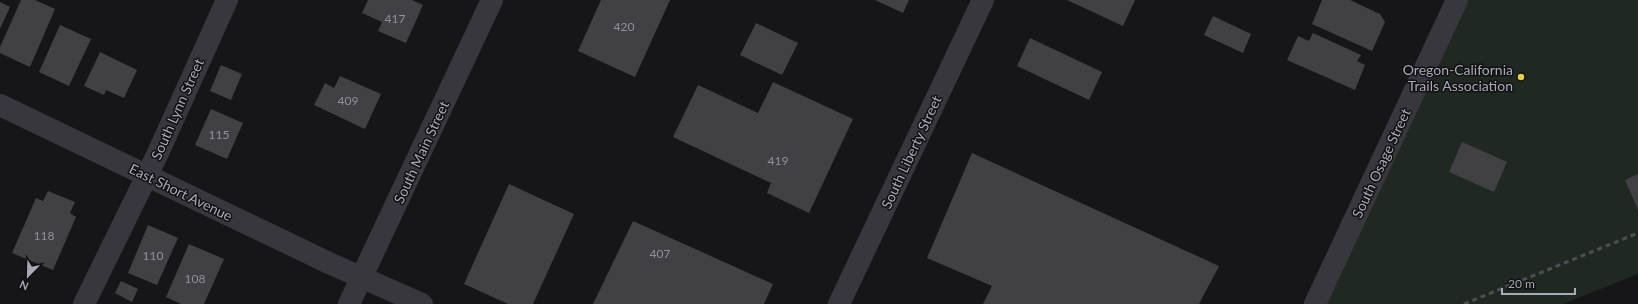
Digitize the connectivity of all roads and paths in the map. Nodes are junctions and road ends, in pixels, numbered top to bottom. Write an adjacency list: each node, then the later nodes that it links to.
1 (227, 0): 6 (street, South Lynn Street)
2 (492, 0): 7 (street, South Main Street)
3 (983, 0): 11 (street, South Liberty Street)
4 (1457, 0): 12 (street, South Osage Street)
5 (0, 105): 6 (street, East Short Avenue)
6 (147, 176): 7 (street, East Short Avenue); 8 (street, South Lynn Street)
7 (362, 278): 9 (street, South Main Street); 10 (street, East Short Avenue)
8 (84, 304)
9 (349, 304)
10 (422, 304)
11 (839, 304)
12 (1315, 304)

